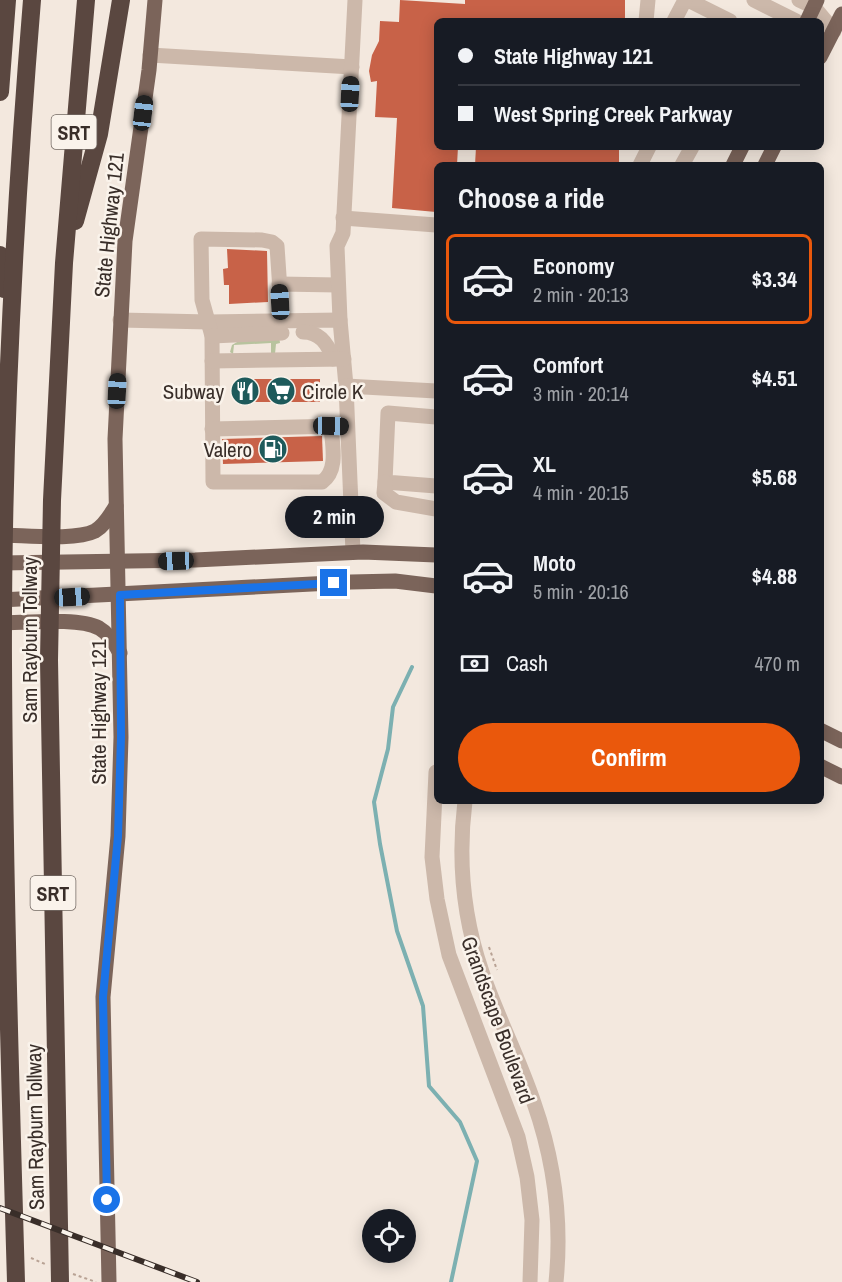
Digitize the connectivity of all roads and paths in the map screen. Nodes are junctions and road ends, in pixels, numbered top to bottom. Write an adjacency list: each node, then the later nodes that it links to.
1 (7, 0): 21 (highway)
2 (32, 0): 33 (highway, Sam Rayburn Tollway / SRT)
3 (86, 0): 25 (highway, Sam Rayburn Tollway / SRT)
4 (121, 0): 25 (highway)
5 (155, 0): 19 (main road, State Highway 121)
6 (355, 0): 20 (street)
7 (648, 0): 13 (street)
8 (687, 0): 14 (street); 15 (street)
9 (799, 0): 11 (street)
10 (757, 1): 16 (street)
11 (813, 9)
12 (842, 14): 17 (main road)
13 (646, 18)
14 (676, 18)
15 (718, 18)
16 (790, 18)
17 (832, 31): 18 (main road)
18 (824, 48)
19 (150, 55): 20 (street); 28 (main road, State Highway 121)
20 (352, 67): 22 (street)
21 (0, 92)
22 (344, 218): 23 (street); 27 (street)
23 (434, 225)
24 (0, 255): 33 (highway)
25 (64, 263): 67 (highway, Sam Rayburn Tollway / SRT)
26 (279, 285): 27 (street); 30 (street); 31 (street)
27 (338, 285): 29 (street)
28 (120, 320): 31 (street); 46 (main road, State Highway 121)
29 (340, 320): 30 (street); 34 (street)
30 (282, 326): 31 (street)
31 (210, 329): 35 (street)
32 (303, 332): 34 (street)
33 (9, 342): 66 (highway, Sam Rayburn Tollway / SRT)
34 (338, 359): 35 (street); 36 (street)
35 (212, 361): 43 (street)
36 (346, 386): 37 (street); 42 (street)
37 (388, 388): 38 (street); 39 (street)
38 (434, 391)
39 (388, 413): 40 (street); 44 (street)
40 (434, 417)
41 (331, 426): 42 (street); 43 (street); 43 (street)
42 (348, 426): 49 (street)
43 (212, 429)
44 (385, 482): 45 (street); 47 (street)
45 (434, 486)
46 (116, 506): 48 (main road); 51 (main road, State Highway 121)
47 (434, 509)
48 (0, 535)
49 (353, 552): 50 (main road); 51 (main road)
50 (434, 555)
51 (118, 562): 52 (main road); 54 (main road, State Highway 121)
52 (0, 563)
53 (434, 586): 54 (main road)
54 (120, 595): 55 (main road); 57 (main road, State Highway 121)
55 (0, 600)
56 (0, 623): 57 (main road)
57 (120, 653): 68 (main road, State Highway 121)
58 (824, 732): 59 (main road)
59 (842, 741)
60 (824, 768): 61 (main road)
61 (842, 777)
62 (434, 804): 65 (street, Grandscape Boulevard)
63 (465, 804): 64 (street, Grandscape Boulevard)
64 (478, 960): 65 (street); 70 (street, Grandscape Boulevard)
65 (453, 966): 69 (street, Grandscape Boulevard)
66 (16, 1282)
67 (60, 1282)
68 (109, 1282)
69 (530, 1282)
70 (556, 1282)

